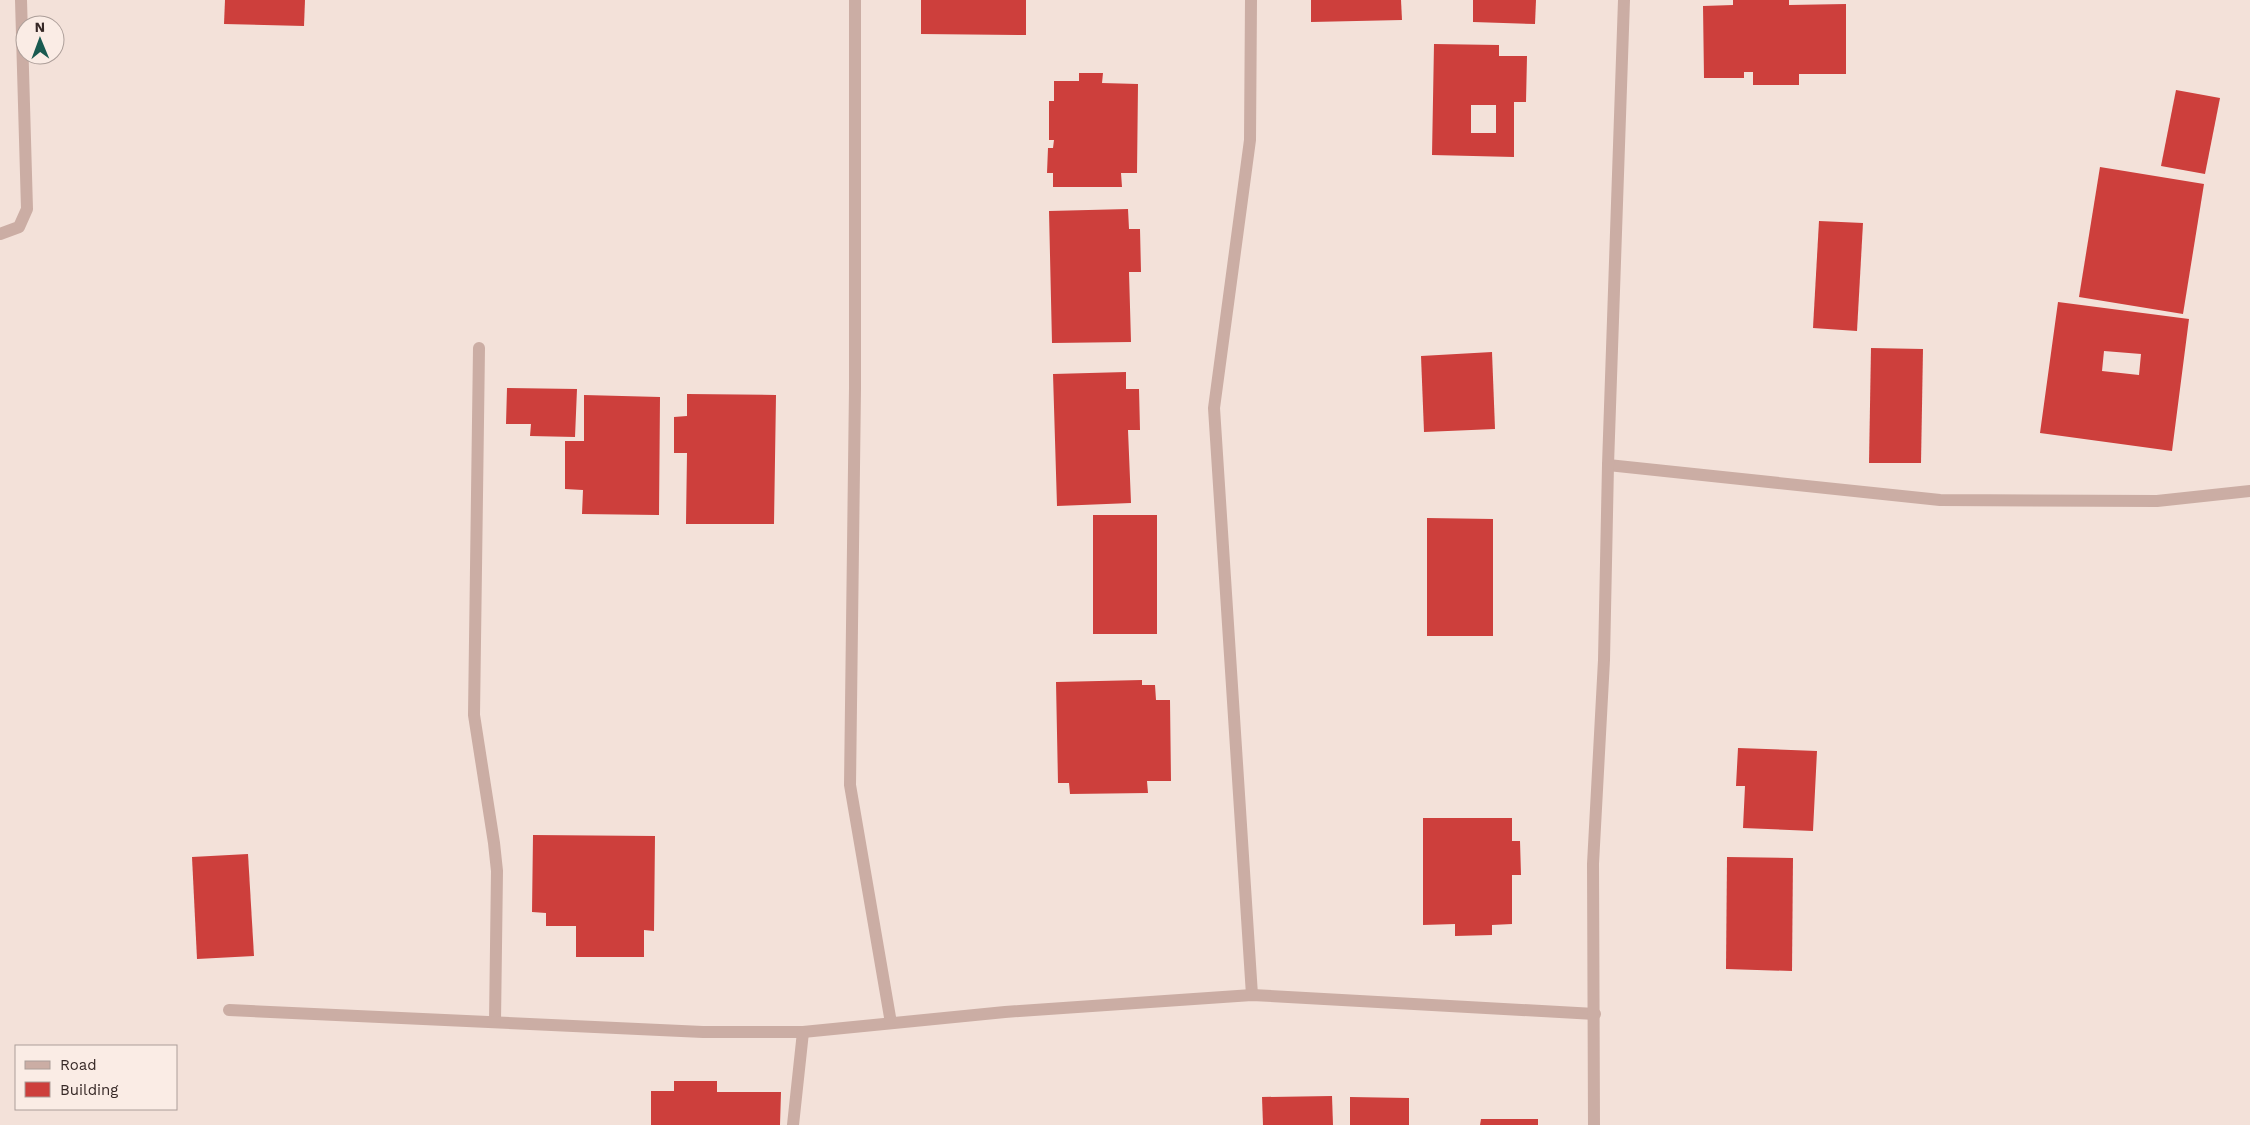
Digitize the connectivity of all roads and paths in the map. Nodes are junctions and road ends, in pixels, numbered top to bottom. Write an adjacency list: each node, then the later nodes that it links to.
1 (21, 0): 5 (street)
2 (855, 0): 13 (street)
3 (1251, 0): 9 (street)
4 (1624, 0): 7 (street)
5 (0, 234)
6 (480, 348): 12 (street)
7 (1608, 465): 8 (street); 11 (street)
8 (2250, 491)
9 (1252, 995): 11 (street); 13 (street)
10 (229, 1010): 12 (street)
11 (1595, 1014): 16 (street)
12 (495, 1022): 14 (street)
13 (891, 1023): 14 (street)
14 (803, 1032): 15 (street)
15 (793, 1125)
16 (1594, 1125)

